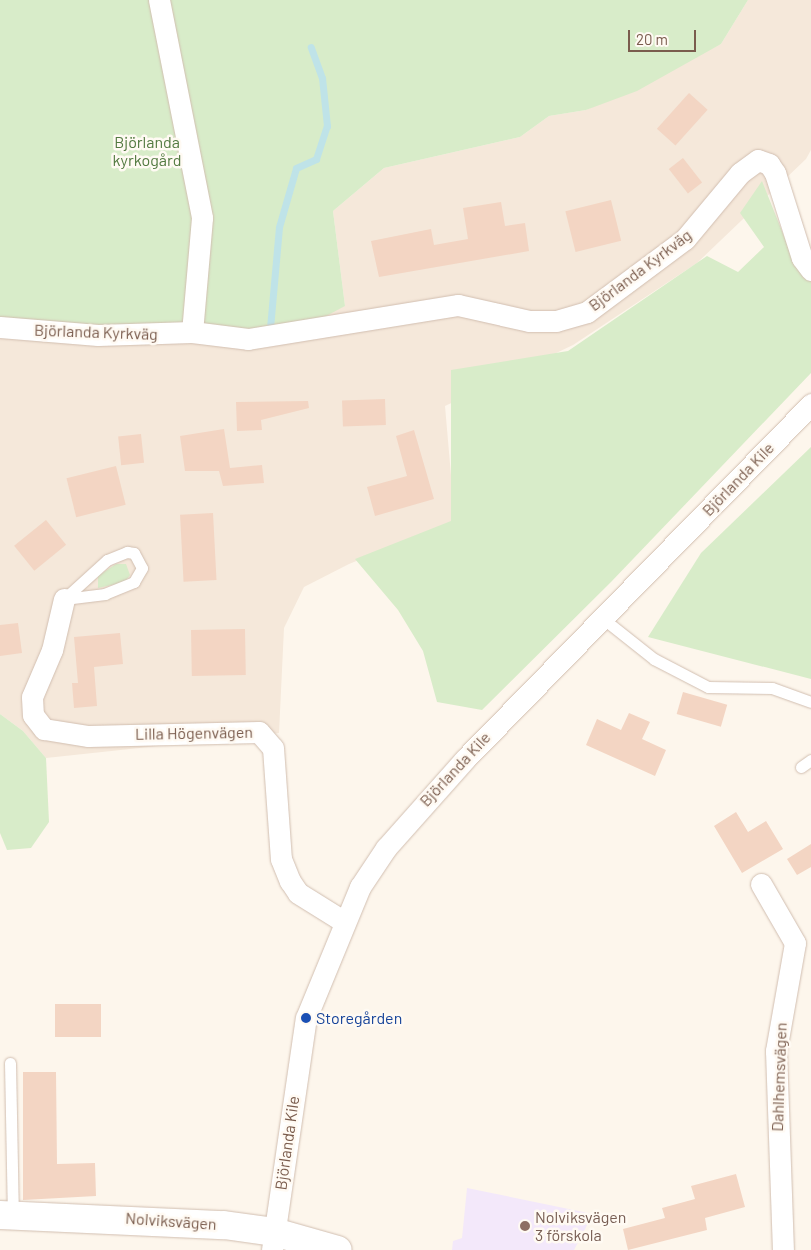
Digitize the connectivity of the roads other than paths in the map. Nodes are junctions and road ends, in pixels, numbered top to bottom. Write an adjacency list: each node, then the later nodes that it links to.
1 (159, 0): 4 (street)
2 (811, 270): 4 (street, Björlanda Kyrkväg)
3 (0, 327): 4 (street, Björlanda Kyrkväg)
4 (192, 332)
5 (811, 404): 7 (street, Björlanda Kile)
6 (64, 599): 6 (lane); 12 (street, Lilla Högenvägen)
7 (601, 617): 8 (lane); 12 (street, Björlanda Kile)
8 (811, 702)
9 (811, 760): 10 (lane)
10 (801, 767)
11 (761, 884): 17 (street, Dahlhemsvägen)
12 (343, 921): 15 (street, Björlanda Kile)
13 (10, 1063): 14 (lane)
14 (7, 1215): 15 (street, Nolviksvägen)
15 (273, 1241): 16 (street, Nolviksvägen)
16 (338, 1250)
17 (783, 1250)

